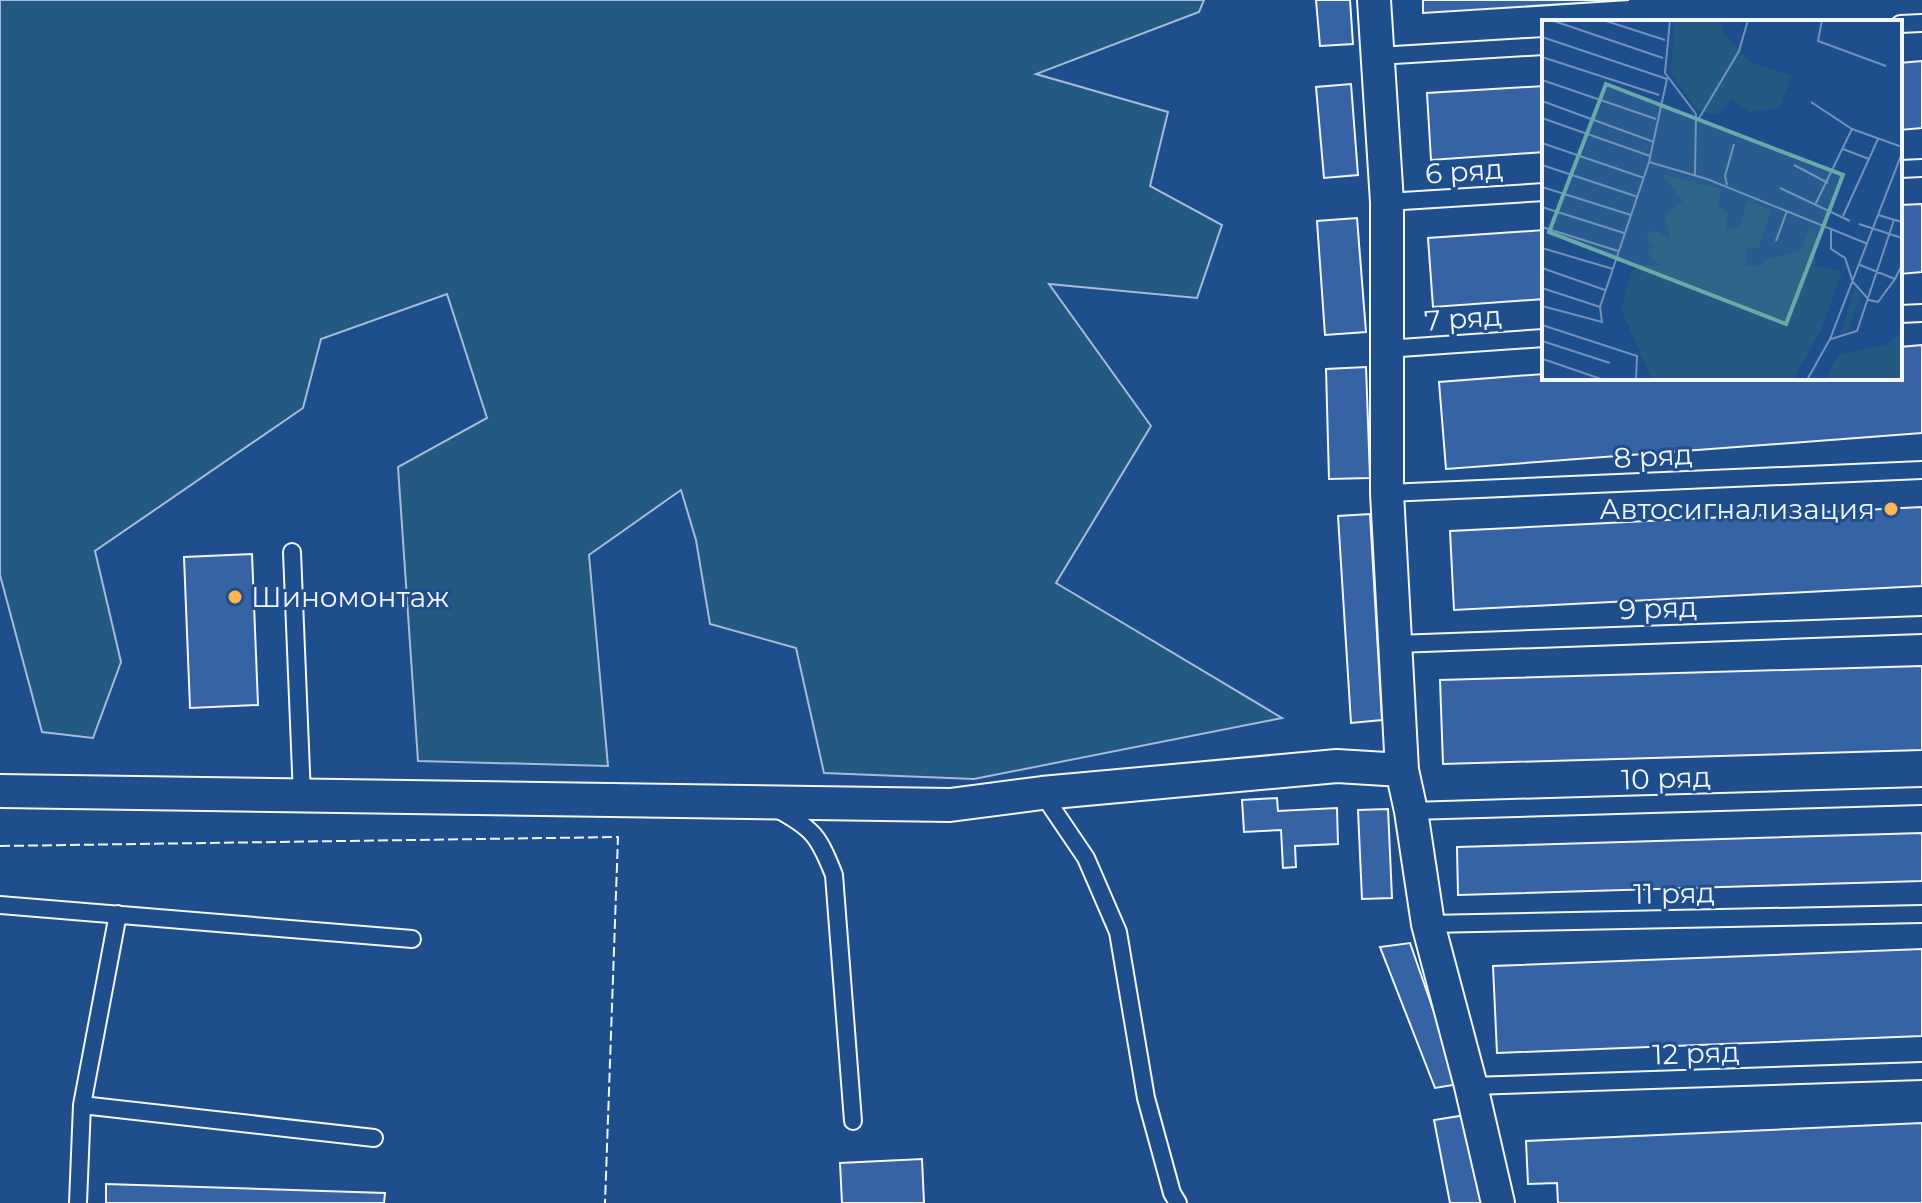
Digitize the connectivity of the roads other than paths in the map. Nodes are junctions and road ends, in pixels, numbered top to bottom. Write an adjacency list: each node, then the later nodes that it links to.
1 (1374, 0): 5 (street)
2 (1922, 23): 3 (lane)
3 (1902, 24)
4 (1542, 46): 5 (lane)
5 (1378, 56): 9 (street)
6 (1922, 168): 7 (lane)
7 (1902, 169)
8 (1542, 192): 9 (lane, 6 ряд)
9 (1387, 202): 13 (street)
10 (1922, 313): 11 (lane)
11 (1902, 314)
12 (1542, 338): 13 (lane, 7 ряд)
13 (1386, 349): 15 (street)
14 (1922, 470): 15 (lane, 8 ряд)
15 (1387, 493): 18 (street)
16 (292, 552): 22 (lane)
17 (1922, 625): 18 (lane, 9 ряд)
18 (1396, 644): 19 (street)
19 (1402, 770): 21 (street); 25 (street)
20 (0, 791): 22 (street)
21 (1042, 793): 24 (street); 36 (lane)
22 (302, 796): 24 (street)
23 (1922, 796): 25 (lane, 10 ряд)
24 (765, 802): 34 (lane)
25 (1411, 811): 29 (street)
26 (0, 905): 27 (lane)
27 (118, 914): 30 (lane); 33 (lane)
28 (1922, 914): 29 (lane, 11 ряд)
29 (1428, 924): 32 (street)
30 (412, 939)
31 (1922, 1071): 32 (lane, 12 ряд)
32 (1471, 1086): 38 (street)
33 (82, 1105): 35 (lane); 37 (lane)
34 (853, 1121)
35 (374, 1138)
36 (1173, 1200)
37 (78, 1203)
38 (1498, 1203)

